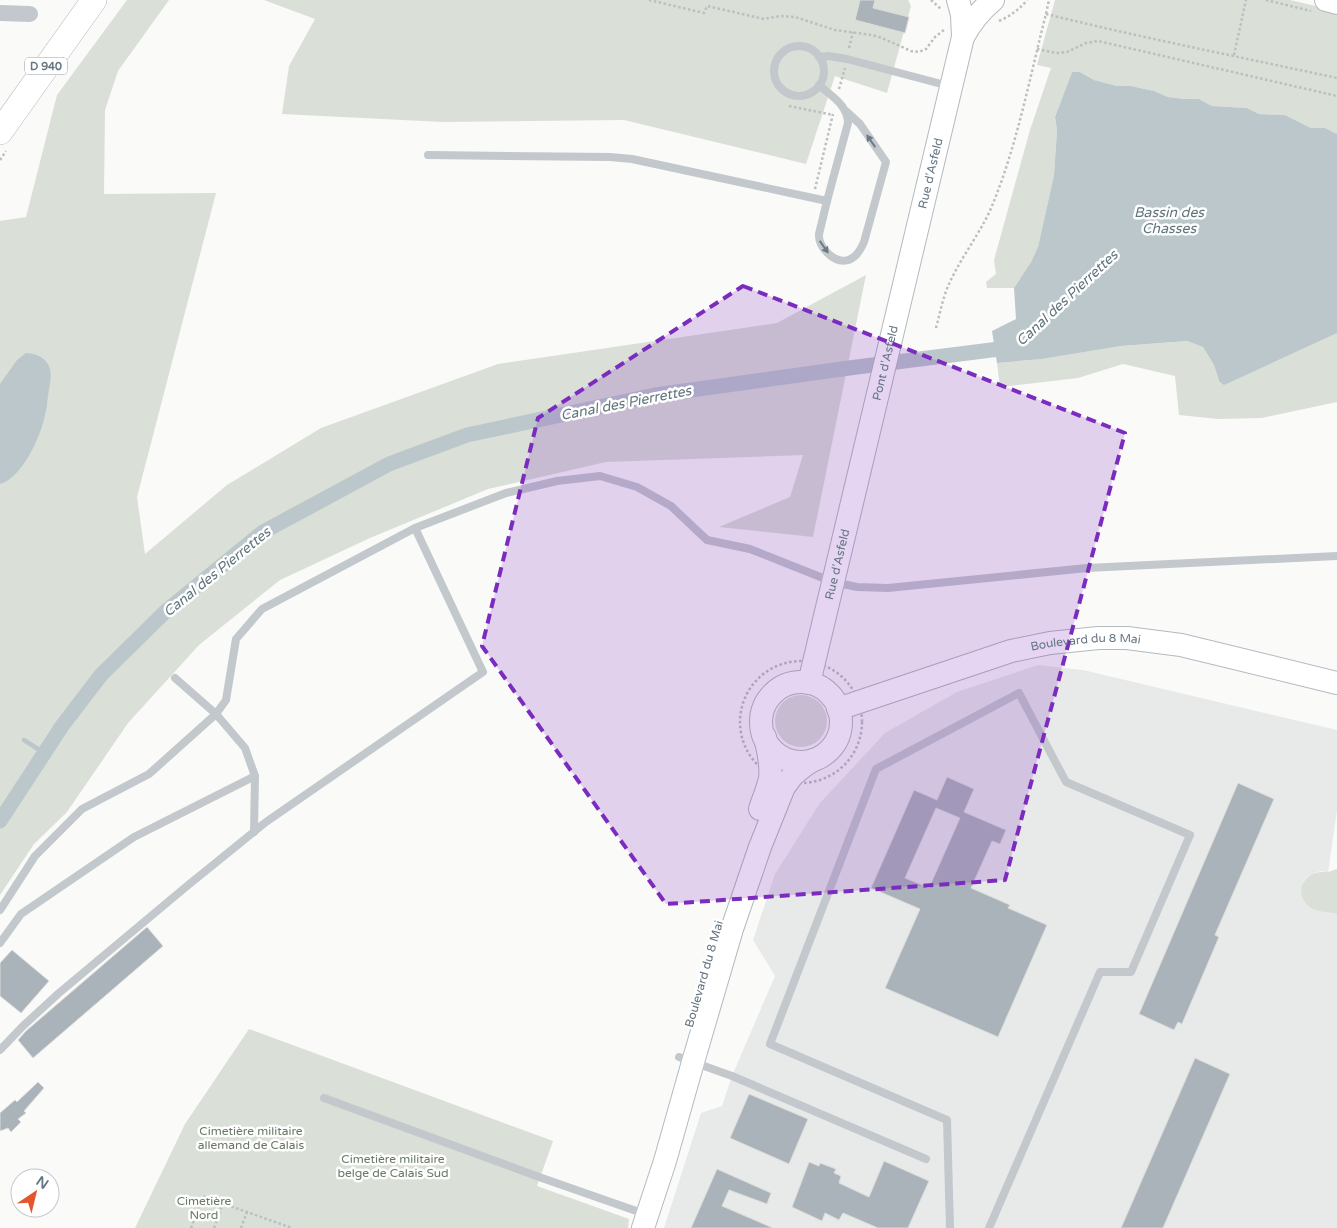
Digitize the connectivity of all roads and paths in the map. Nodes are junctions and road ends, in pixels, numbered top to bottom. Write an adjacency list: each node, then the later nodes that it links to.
1 (94, 0): 27 (main road, D 940)
2 (650, 0): 13 (path)
3 (958, 0): 14 (street, Rue d'Asfeld)
4 (970, 0): 5 (street)
5 (992, 0): 14 (street, Rue d'Asfeld)
6 (1049, 0): 12 (path)
7 (1246, 0): 16 (path)
8 (1266, 0): 9 (path)
9 (1328, 5)
10 (0, 13): 11 (street)
11 (30, 14)
12 (1046, 14): 15 (path); 16 (path)
13 (853, 32): 14 (path); 18 (path)
14 (955, 33): 21 (street, Rue d'Asfeld)
15 (1037, 49): 22 (path); 32 (path)
16 (1234, 56): 19 (path)
17 (819, 57): 18 (lane); 20 (lane); 20 (lane)
18 (847, 59): 21 (lane); 23 (path)
19 (1337, 78)
20 (819, 85): 23 (lane)
21 (951, 87): 31 (street, Rue d'Asfeld)
22 (1337, 96)
23 (837, 100): 25 (lane); 26 (path)
24 (789, 106): 26 (path)
25 (847, 112): 30 (lane); 30 (lane, one-way to 25)
26 (833, 115): 29 (path)
27 (0, 132)
28 (428, 155): 29 (lane)
29 (813, 198): 30 (lane)
30 (827, 201)
31 (898, 310): 33 (street, Pont d'Asfeld)
32 (936, 328)
33 (873, 416): 36 (street, Rue d'Asfeld)
34 (415, 528): 36 (lane); 41 (lane); 46 (lane)
35 (1337, 556): 36 (lane)
36 (833, 582): 37 (street, Rue d'Asfeld)
37 (811, 673): 40 (street); 40 (path); 42 (street); 45 (path)
38 (175, 678): 41 (lane)
39 (1337, 683): 40 (street, Boulevard du 8 Mai)
40 (848, 705): 43 (street); 45 (path)
41 (216, 714): 44 (lane); 47 (lane)
42 (765, 737): 43 (street); 45 (street, Boulevard du 8 Mai)
43 (813, 760): 45 (street)
44 (254, 776): 46 (lane); 48 (lane)
45 (779, 778): 50 (street, Boulevard du 8 Mai)
46 (254, 832): 49 (lane)
47 (0, 910)
48 (0, 943)
49 (0, 1050)
50 (686, 1060): 52 (lane); 55 (street, Boulevard du 8 Mai)
51 (324, 1098): 55 (lane)
52 (926, 1159)
53 (223, 1204): 54 (path); 56 (path); 57 (path)
54 (247, 1212): 58 (path); 59 (path)
55 (645, 1221)
56 (191, 1228)
57 (214, 1228)
58 (242, 1228)
59 (292, 1228)
60 (950, 1228): 61 (lane)
61 (989, 1228)

